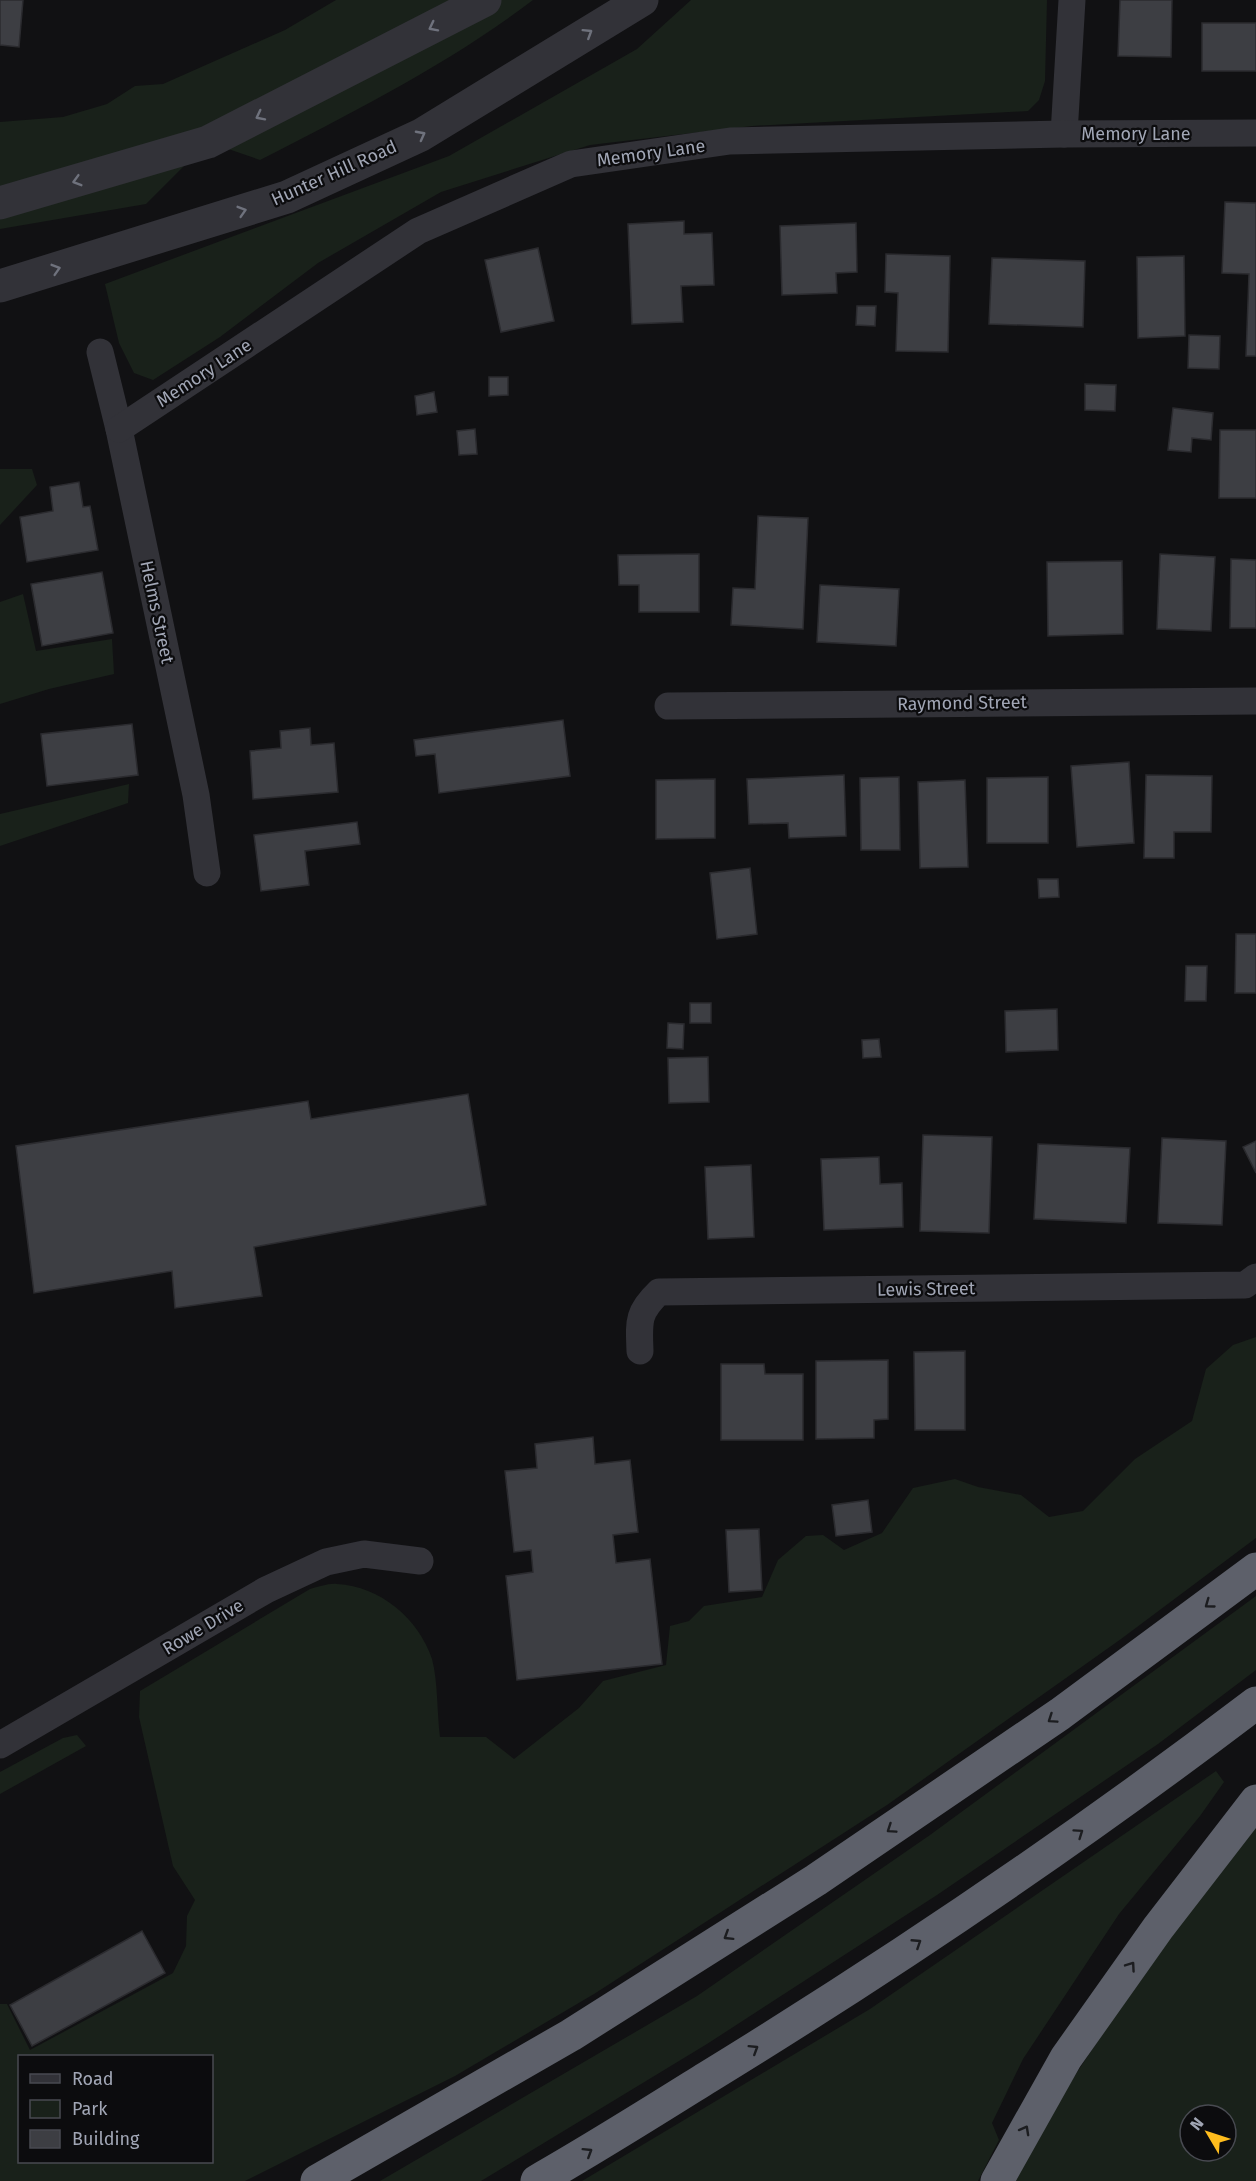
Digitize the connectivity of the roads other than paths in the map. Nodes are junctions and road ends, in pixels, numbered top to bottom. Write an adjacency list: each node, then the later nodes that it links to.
1 (485, 0): 6 (street, one-way to 6)
2 (642, 0): 7 (street, Hunter Hill Road, one-way to 2)
3 (1072, 0): 5 (street)
4 (1256, 133): 5 (street, Memory Lane)
5 (1064, 134): 9 (street, Memory Lane)
6 (0, 203)
7 (0, 286)
8 (100, 352): 9 (street, Helms Street)
9 (119, 429): 12 (street, Helms Street)
10 (1256, 700): 11 (street, Raymond Street)
11 (668, 706)
12 (207, 873)
13 (1256, 1277): 14 (street, Lewis Street)
14 (640, 1351)
15 (420, 1561): 18 (street, Rowe Drive)
16 (1256, 1569): 20 (highway, one-way to 20)
17 (1256, 1703): 21 (highway, one-way to 17)
18 (0, 1745)
19 (1256, 1800): 22 (highway, one-way to 19)
20 (317, 2181)
21 (537, 2181)
22 (997, 2181)

